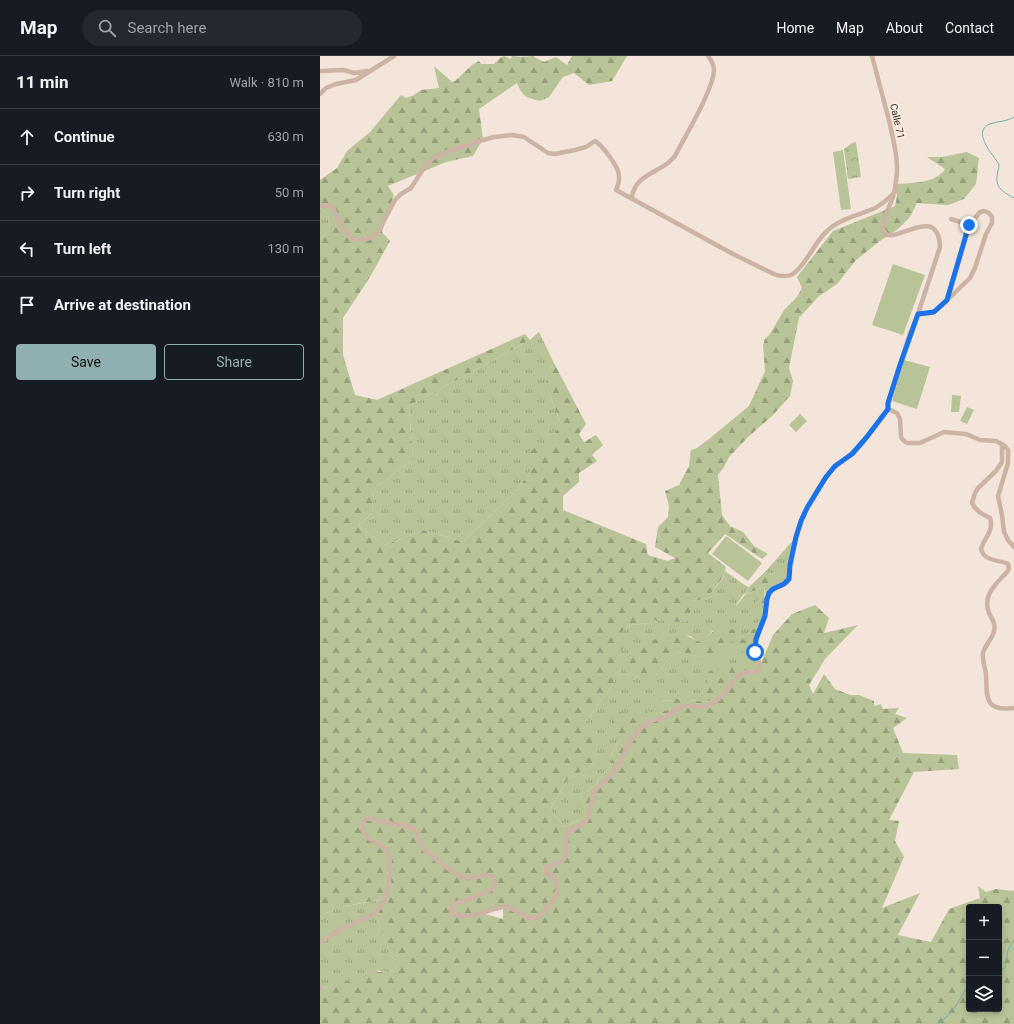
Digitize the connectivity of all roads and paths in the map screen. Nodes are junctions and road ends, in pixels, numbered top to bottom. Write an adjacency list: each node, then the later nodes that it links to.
1 (394, 56): 4 (street)
2 (708, 56): 8 (street)
3 (872, 56): 7 (street, Calle 71)
4 (370, 70): 5 (street); 6 (street)
5 (320, 71)
6 (320, 94)
7 (895, 192): 8 (street); 13 (street, Calle 71)
8 (632, 198): 9 (street)
9 (320, 206)
10 (951, 219): 11 (street)
11 (969, 225): 12 (street); 12 (street)
12 (947, 300): 13 (street)
13 (918, 314): 14 (street)
14 (888, 409): 15 (street); 18 (street)
15 (1002, 444): 16 (street); 17 (street)
16 (1014, 547)
17 (1014, 708)
18 (320, 943)

